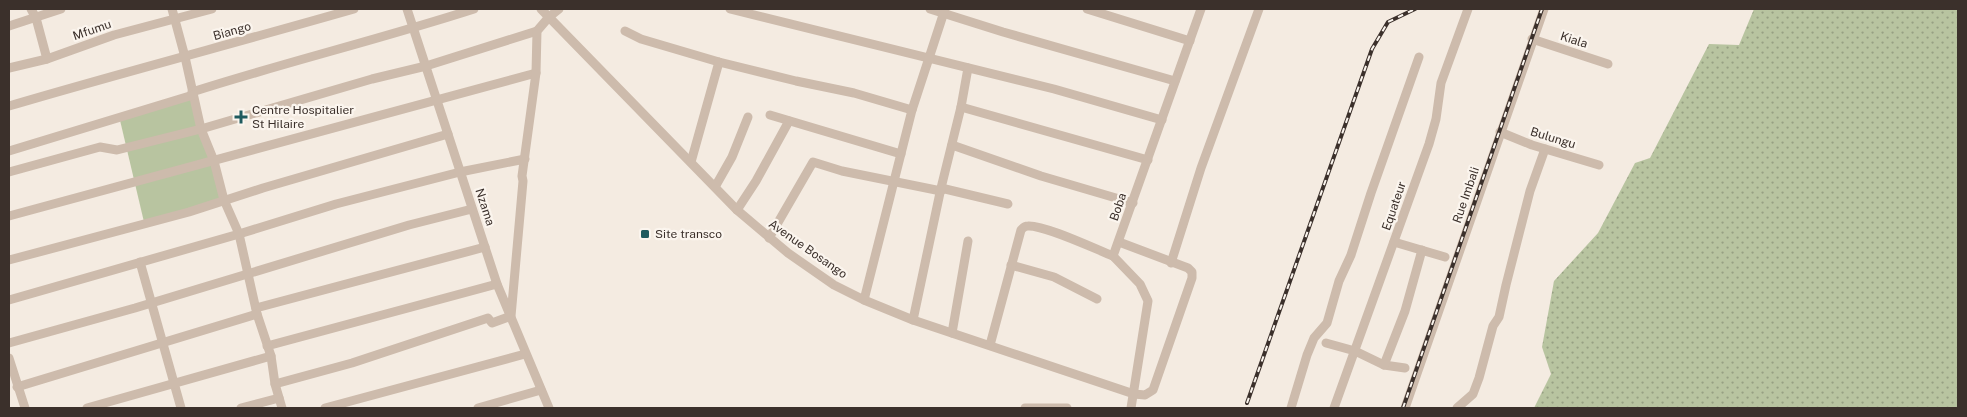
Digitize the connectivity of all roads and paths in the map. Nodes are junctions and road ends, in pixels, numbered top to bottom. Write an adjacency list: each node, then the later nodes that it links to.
1 (31, 9): 19 (street)
2 (61, 9): 19 (street)
3 (172, 9): 20 (street)
4 (212, 9): 20 (street, Mfumu)
5 (354, 9): 27 (street, Biango)
6 (407, 9): 22 (street, Nzama)
7 (474, 9): 22 (street)
8 (541, 9): 18 (street, Avenue Bosango)
9 (559, 9): 18 (street)
10 (730, 9): 29 (street)
11 (930, 9): 17 (street)
12 (1087, 9): 26 (street)
13 (1259, 9): 81 (street)
14 (1468, 9): 74 (street, Equateur)
15 (1544, 9): 25 (street, Rue Imbali)
16 (1197, 10): 26 (street, Boba)
17 (944, 11): 29 (street); 37 (street)
18 (549, 17): 24 (street); 57 (street, Avenue Bosango)
19 (36, 18): 21 (street); 30 (street)
20 (175, 18): 27 (street); 30 (street, Mfumu)
21 (9, 26)
22 (414, 28): 33 (street, Nzama); 38 (street)
23 (626, 30): 31 (street)
24 (537, 31): 33 (street); 36 (street)
25 (1532, 39): 32 (street, Kiala); 48 (street, Rue Imbali)
26 (1190, 41): 37 (street, Boba)
27 (185, 57): 38 (street); 40 (street, Biango)
28 (1419, 57): 122 (street)
29 (929, 58): 35 (street); 42 (street)
30 (47, 59): 34 (street, Mfumu)
31 (720, 62): 42 (street); 57 (street)
32 (1608, 64)
33 (426, 66): 39 (street, Nzama); 47 (street)
34 (9, 68)
35 (968, 68): 41 (street); 45 (street)
36 (536, 73): 39 (street); 54 (street)
37 (1175, 81): 45 (street, Boba)
38 (193, 94): 47 (street); 52 (street)
39 (437, 100): 49 (street, Nzama); 56 (street)
40 (9, 106)
41 (961, 107): 50 (street); 55 (street)
42 (912, 110): 53 (street)
43 (770, 115): 46 (street)
44 (748, 118): 62 (street)
45 (1162, 120): 55 (street, Boba)
46 (789, 121): 53 (street); 68 (street)
47 (201, 129): 56 (street); 59 (street)
48 (1500, 132): 51 (street, Bulungu); 107 (street, Rue Imbali)
49 (448, 134): 60 (street, Nzama); 64 (street)
50 (952, 145): 63 (street); 65 (street)
51 (1545, 149): 58 (street, Bulungu); 126 (street)
52 (9, 151)
53 (901, 154): 61 (street)
54 (524, 159): 60 (street); 90 (street)
55 (1148, 160): 65 (street, Boba)
56 (214, 161): 64 (street); 69 (street)
57 (691, 162): 62 (street, Avenue Bosango)
58 (1600, 165)
59 (9, 172)
60 (460, 172): 67 (street, Nzama); 70 (street)
61 (894, 182): 63 (street); 71 (street); 87 (street)
62 (715, 187): 68 (street, Avenue Bosango)
63 (941, 190): 66 (street); 91 (street)
64 (224, 200): 70 (street); 79 (street)
65 (1133, 203): 73 (street, Boba)
66 (1008, 204)
67 (472, 209): 75 (street, Nzama); 83 (street)
68 (737, 210): 71 (street, Avenue Bosango)
69 (9, 216)
70 (239, 234): 80 (street); 83 (street)
71 (769, 238): 87 (street, Avenue Bosango)
72 (968, 241): 92 (street)
73 (1119, 242): 77 (street, Boba); 81 (street)
74 (1394, 242): 76 (street); 98 (street, Equateur)
75 (485, 247): 84 (street, Nzama); 89 (street)
76 (1422, 250): 78 (street); 102 (street)
77 (1113, 256): 82 (street); 109 (street)
78 (1445, 258)
79 (9, 260)
80 (140, 262): 86 (street); 88 (street)
81 (1171, 263): 109 (street)
82 (1011, 265): 85 (street); 96 (street)
83 (247, 273): 88 (street); 89 (street)
84 (497, 284): 90 (street, Nzama); 97 (street)
85 (1097, 299)
86 (9, 300)
87 (864, 300): 91 (street, Avenue Bosango)
88 (151, 302): 93 (street); 95 (street)
89 (257, 311): 95 (street); 97 (street)
90 (511, 316): 99 (street, Nzama); 105 (street)
91 (913, 320): 92 (street, Avenue Bosango)
92 (952, 332): 96 (street, Avenue Bosango)
93 (9, 343)
94 (1326, 343): 98 (street)
95 (162, 344): 104 (street); 106 (street)
96 (990, 345): 109 (street, Avenue Bosango)
97 (267, 346): 100 (street)
98 (1355, 351): 102 (street); 123 (street, Equateur)
99 (525, 354): 108 (street, Nzama); 116 (street)
100 (271, 356): 104 (street); 105 (street)
101 (9, 358): 106 (street)
102 (1384, 365): 103 (street)
103 (1405, 368)
104 (174, 382): 112 (street); 113 (street)
105 (275, 384): 110 (street)
106 (18, 386): 111 (street)
107 (1412, 389): 124 (street); 125 (street)
108 (541, 390): 117 (street); 118 (street, Nzama)
109 (1134, 394): 121 (street)
110 (279, 398): 114 (street); 115 (street)
111 (25, 408)
112 (87, 408)
113 (181, 408)
114 (241, 408)
115 (282, 408)
116 (325, 408)
117 (478, 408)
118 (549, 408)
119 (1025, 408): 120 (street)
120 (1067, 408)
121 (1131, 408)
122 (1292, 408)
123 (1334, 408)
124 (1405, 408)
125 (1410, 408)
126 (1458, 408)

